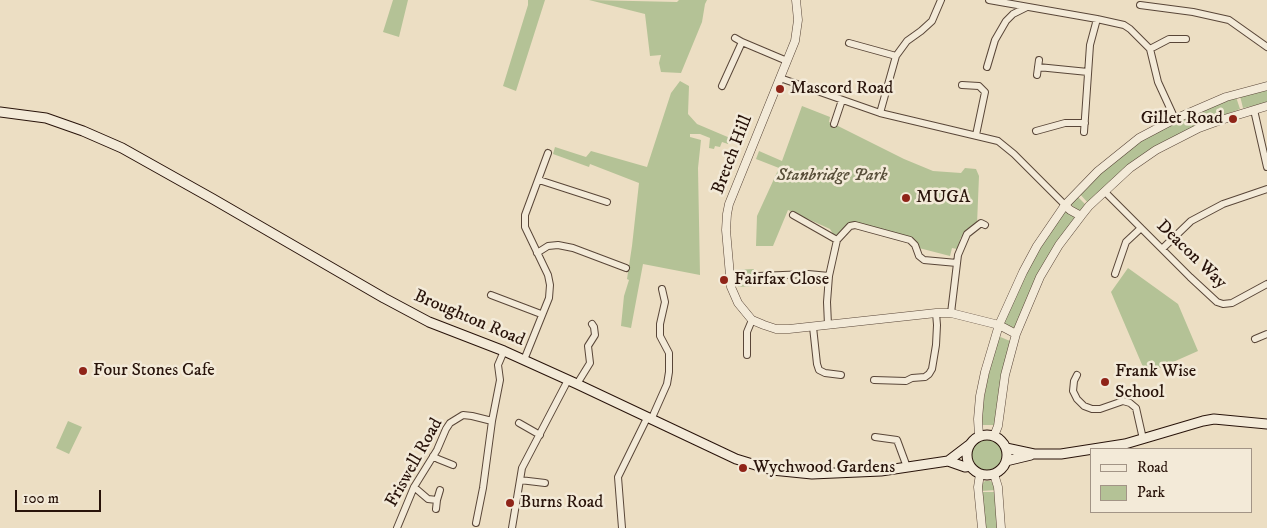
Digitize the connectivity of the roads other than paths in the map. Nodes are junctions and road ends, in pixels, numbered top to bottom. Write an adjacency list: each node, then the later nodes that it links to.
1 (796, 0): 16 (street, Bretch Hill)
2 (941, 0): 14 (street)
3 (989, 0): 6 (street)
4 (1155, 3): 5 (street); 12 (street)
5 (1140, 5)
6 (1028, 7): 7 (street); 17 (street)
7 (1097, 19): 13 (street); 19 (street)
8 (735, 38): 10 (street)
9 (1186, 39): 13 (street)
10 (742, 42): 16 (street); 23 (street)
11 (849, 43): 14 (street)
12 (1267, 47)
13 (1150, 50): 30 (street)
14 (896, 56): 29 (street)
15 (1039, 60): 18 (street)
16 (787, 61): 21 (street, Bretch Hill)
17 (987, 67)
18 (1038, 67): 19 (street); 20 (street)
19 (1088, 72): 31 (street)
20 (1036, 75)
21 (780, 78): 25 (street); 61 (street, Bretch Hill)
22 (962, 85): 35 (street)
23 (722, 86)
24 (1267, 86): 30 (street)
25 (842, 100): 29 (street); 32 (street)
26 (1267, 106): 27 (street)
27 (1254, 110): 37 (street); 40 (street)
28 (0, 112): 69 (main road, Broughton Road)
29 (880, 113): 35 (street)
30 (1175, 119): 42 (street)
31 (1085, 123): 33 (street); 34 (street)
32 (834, 124)
33 (1036, 131)
34 (1084, 132)
35 (976, 135): 42 (street)
36 (548, 153): 38 (street)
37 (1267, 164)
38 (539, 180): 41 (street); 49 (street)
39 (1267, 189): 48 (street)
40 (1105, 192): 44 (street); 46 (street, Deacon Way)
41 (607, 202)
42 (1065, 205): 44 (street); 64 (street)
43 (793, 215): 47 (street)
44 (1081, 216): 66 (street)
45 (982, 222): 50 (street)
46 (1141, 228): 48 (street, Deacon Way); 52 (street)
47 (836, 240): 50 (street); 54 (street)
48 (1162, 248): 55 (street, Deacon Way)
49 (537, 253): 51 (street); 60 (street)
50 (957, 263): 59 (street)
51 (626, 268)
52 (1115, 274)
53 (758, 276): 54 (street)
54 (829, 276): 63 (street)
55 (1267, 284)
56 (662, 289): 77 (street)
57 (491, 295): 60 (street)
58 (936, 313): 59 (street); 63 (street); 75 (street)
59 (951, 313): 64 (street)
60 (541, 314): 71 (street)
61 (752, 320): 65 (street); 70 (street)
62 (592, 324): 76 (street)
63 (828, 325): 65 (street)
64 (998, 326): 66 (street); 82 (street)
65 (813, 327): 72 (street)
66 (1016, 334): 83 (street)
67 (1267, 334): 68 (street)
68 (1255, 339)
69 (504, 351): 71 (main road, Broughton Road); 78 (street)
70 (747, 355)
71 (524, 360): 74 (main road, Broughton Road)
72 (841, 375)
73 (1077, 375): 85 (street)
74 (568, 380): 76 (main road, Broughton Road); 81 (street)
75 (874, 380)
76 (577, 384): 77 (main road, Broughton Road)
77 (649, 419): 96 (main road, Broughton Road); 108 (street)
78 (492, 421): 91 (street, Friswell Road); 105 (street)
79 (519, 423): 81 (street)
80 (1267, 424): 85 (main road)
81 (540, 435): 99 (street)
82 (979, 436): 83 (main road); 86 (main road)
83 (994, 436): 87 (main road)
84 (875, 437): 96 (street)
85 (1143, 439): 88 (main road)
86 (970, 445): 92 (main road); 95 (main road)
87 (1006, 448): 90 (main road); 93 (main road)
88 (1100, 448)
89 (1090, 450): 90 (main road)
90 (1034, 454): 93 (main road)
91 (433, 456): 94 (street); 101 (street, Friswell Road)
92 (948, 461): 95 (main road); 96 (main road, Broughton Road)
93 (1006, 461): 98 (main road)
94 (453, 465)
95 (970, 466): 97 (main road)
96 (907, 467)
97 (980, 474): 98 (main road); 109 (street)
98 (994, 474): 110 (street)
99 (520, 480): 100 (street); 107 (street)
100 (545, 483)
101 (414, 487): 103 (street); 106 (street, Friswell Road)
102 (440, 490): 103 (street)
103 (437, 500): 104 (street)
104 (436, 509)
105 (476, 523)
106 (397, 528)
107 (512, 528)
108 (622, 528)
109 (982, 528)
110 (1001, 528)

